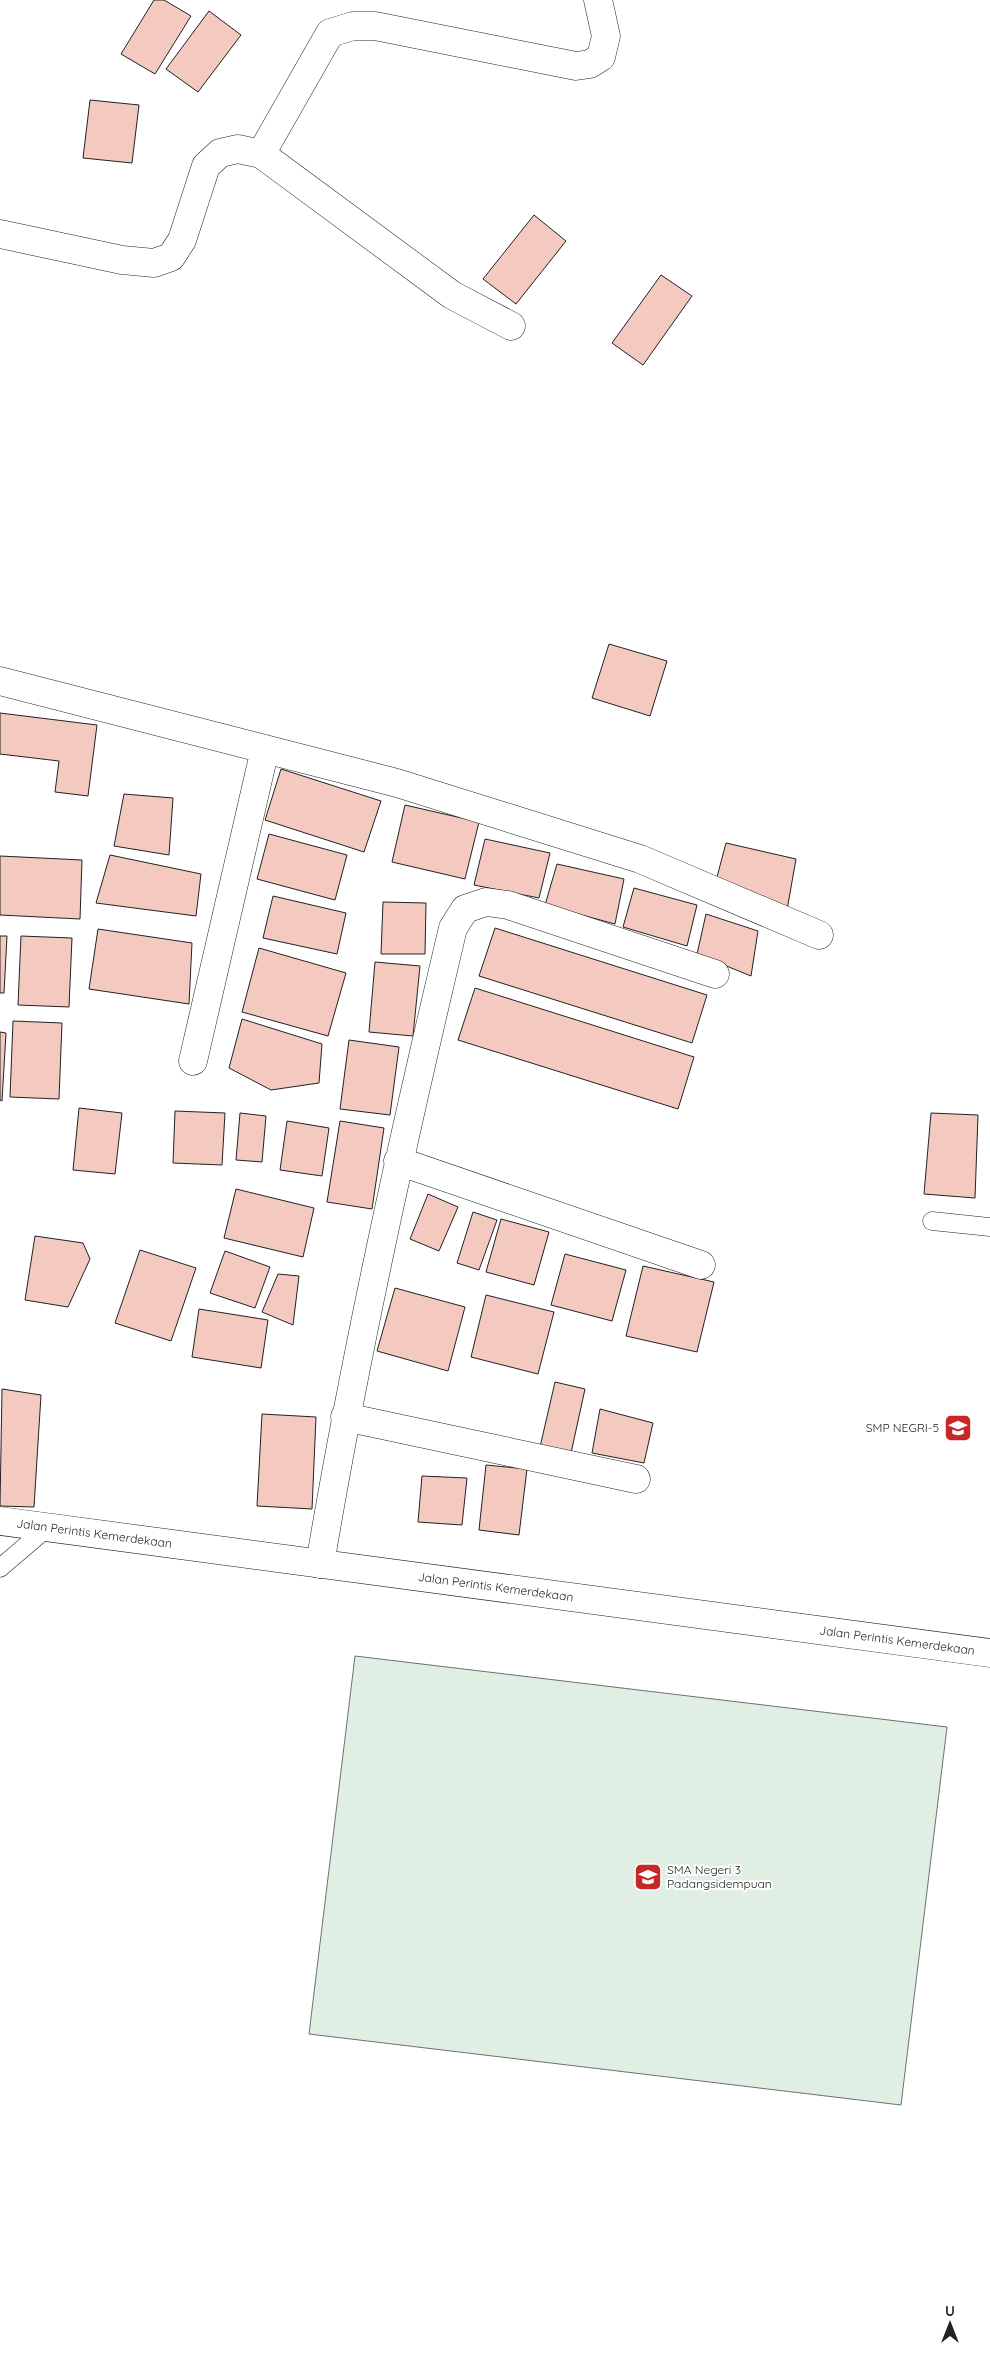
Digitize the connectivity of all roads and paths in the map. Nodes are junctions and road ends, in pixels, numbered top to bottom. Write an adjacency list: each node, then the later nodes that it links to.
1 (598, 0): 2 (street)
2 (261, 154): 3 (street); 4 (street)
3 (0, 234)
4 (511, 326)
5 (0, 681): 6 (street)
6 (264, 749): 7 (street); 9 (street)
7 (819, 935)
8 (716, 974): 10 (street)
9 (193, 1061)
10 (398, 1161): 13 (street); 14 (street)
11 (932, 1221): 12 (lane)
12 (990, 1227)
13 (702, 1265)
14 (345, 1417): 15 (street); 18 (street)
15 (636, 1479)
16 (0, 1521): 17 (street, Jalan Perintis Kemerdekaan)
17 (48, 1527): 18 (street, Jalan Perintis Kemerdekaan); 19 (lane)
18 (320, 1564): 20 (street, Jalan Perintis Kemerdekaan)
19 (0, 1568)
20 (990, 1653)

